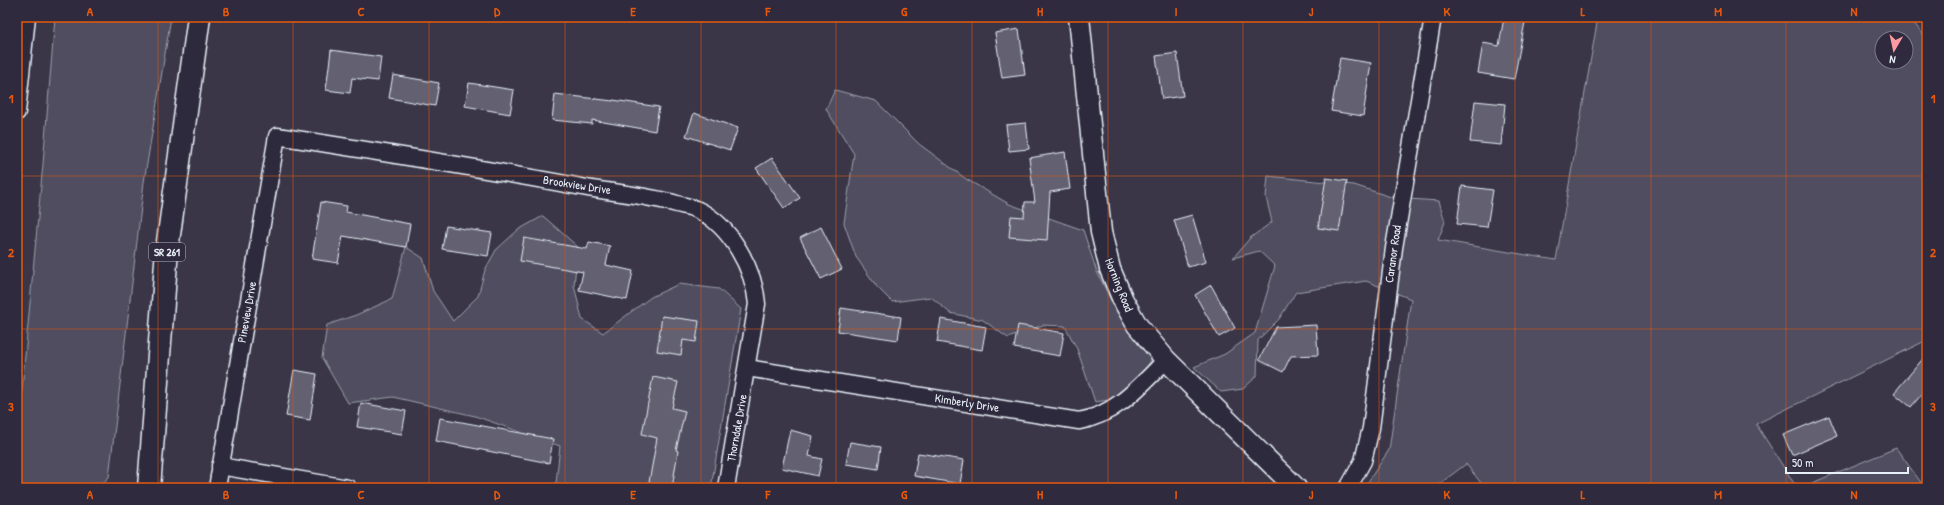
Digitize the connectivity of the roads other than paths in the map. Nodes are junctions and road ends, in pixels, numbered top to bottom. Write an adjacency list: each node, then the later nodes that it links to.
1 (27, 17): 5 (street)
2 (199, 17): 10 (main road, SR 261)
3 (1079, 17): 7 (street, Horning Road)
4 (1433, 17): 15 (street, Caranor Road)
5 (17, 112)
6 (277, 136): 8 (street, Brookview Drive); 9 (street, Pineview Drive)
7 (1166, 360): 8 (street, Kimberly Drive); 14 (street, Horning Road)
8 (747, 368): 13 (street, Thorndale Drive)
9 (220, 466): 11 (street, Pineview Drive); 12 (street)
10 (149, 488)
11 (217, 488)
12 (348, 488)
13 (726, 488)
14 (1296, 488)
15 (1348, 488)

